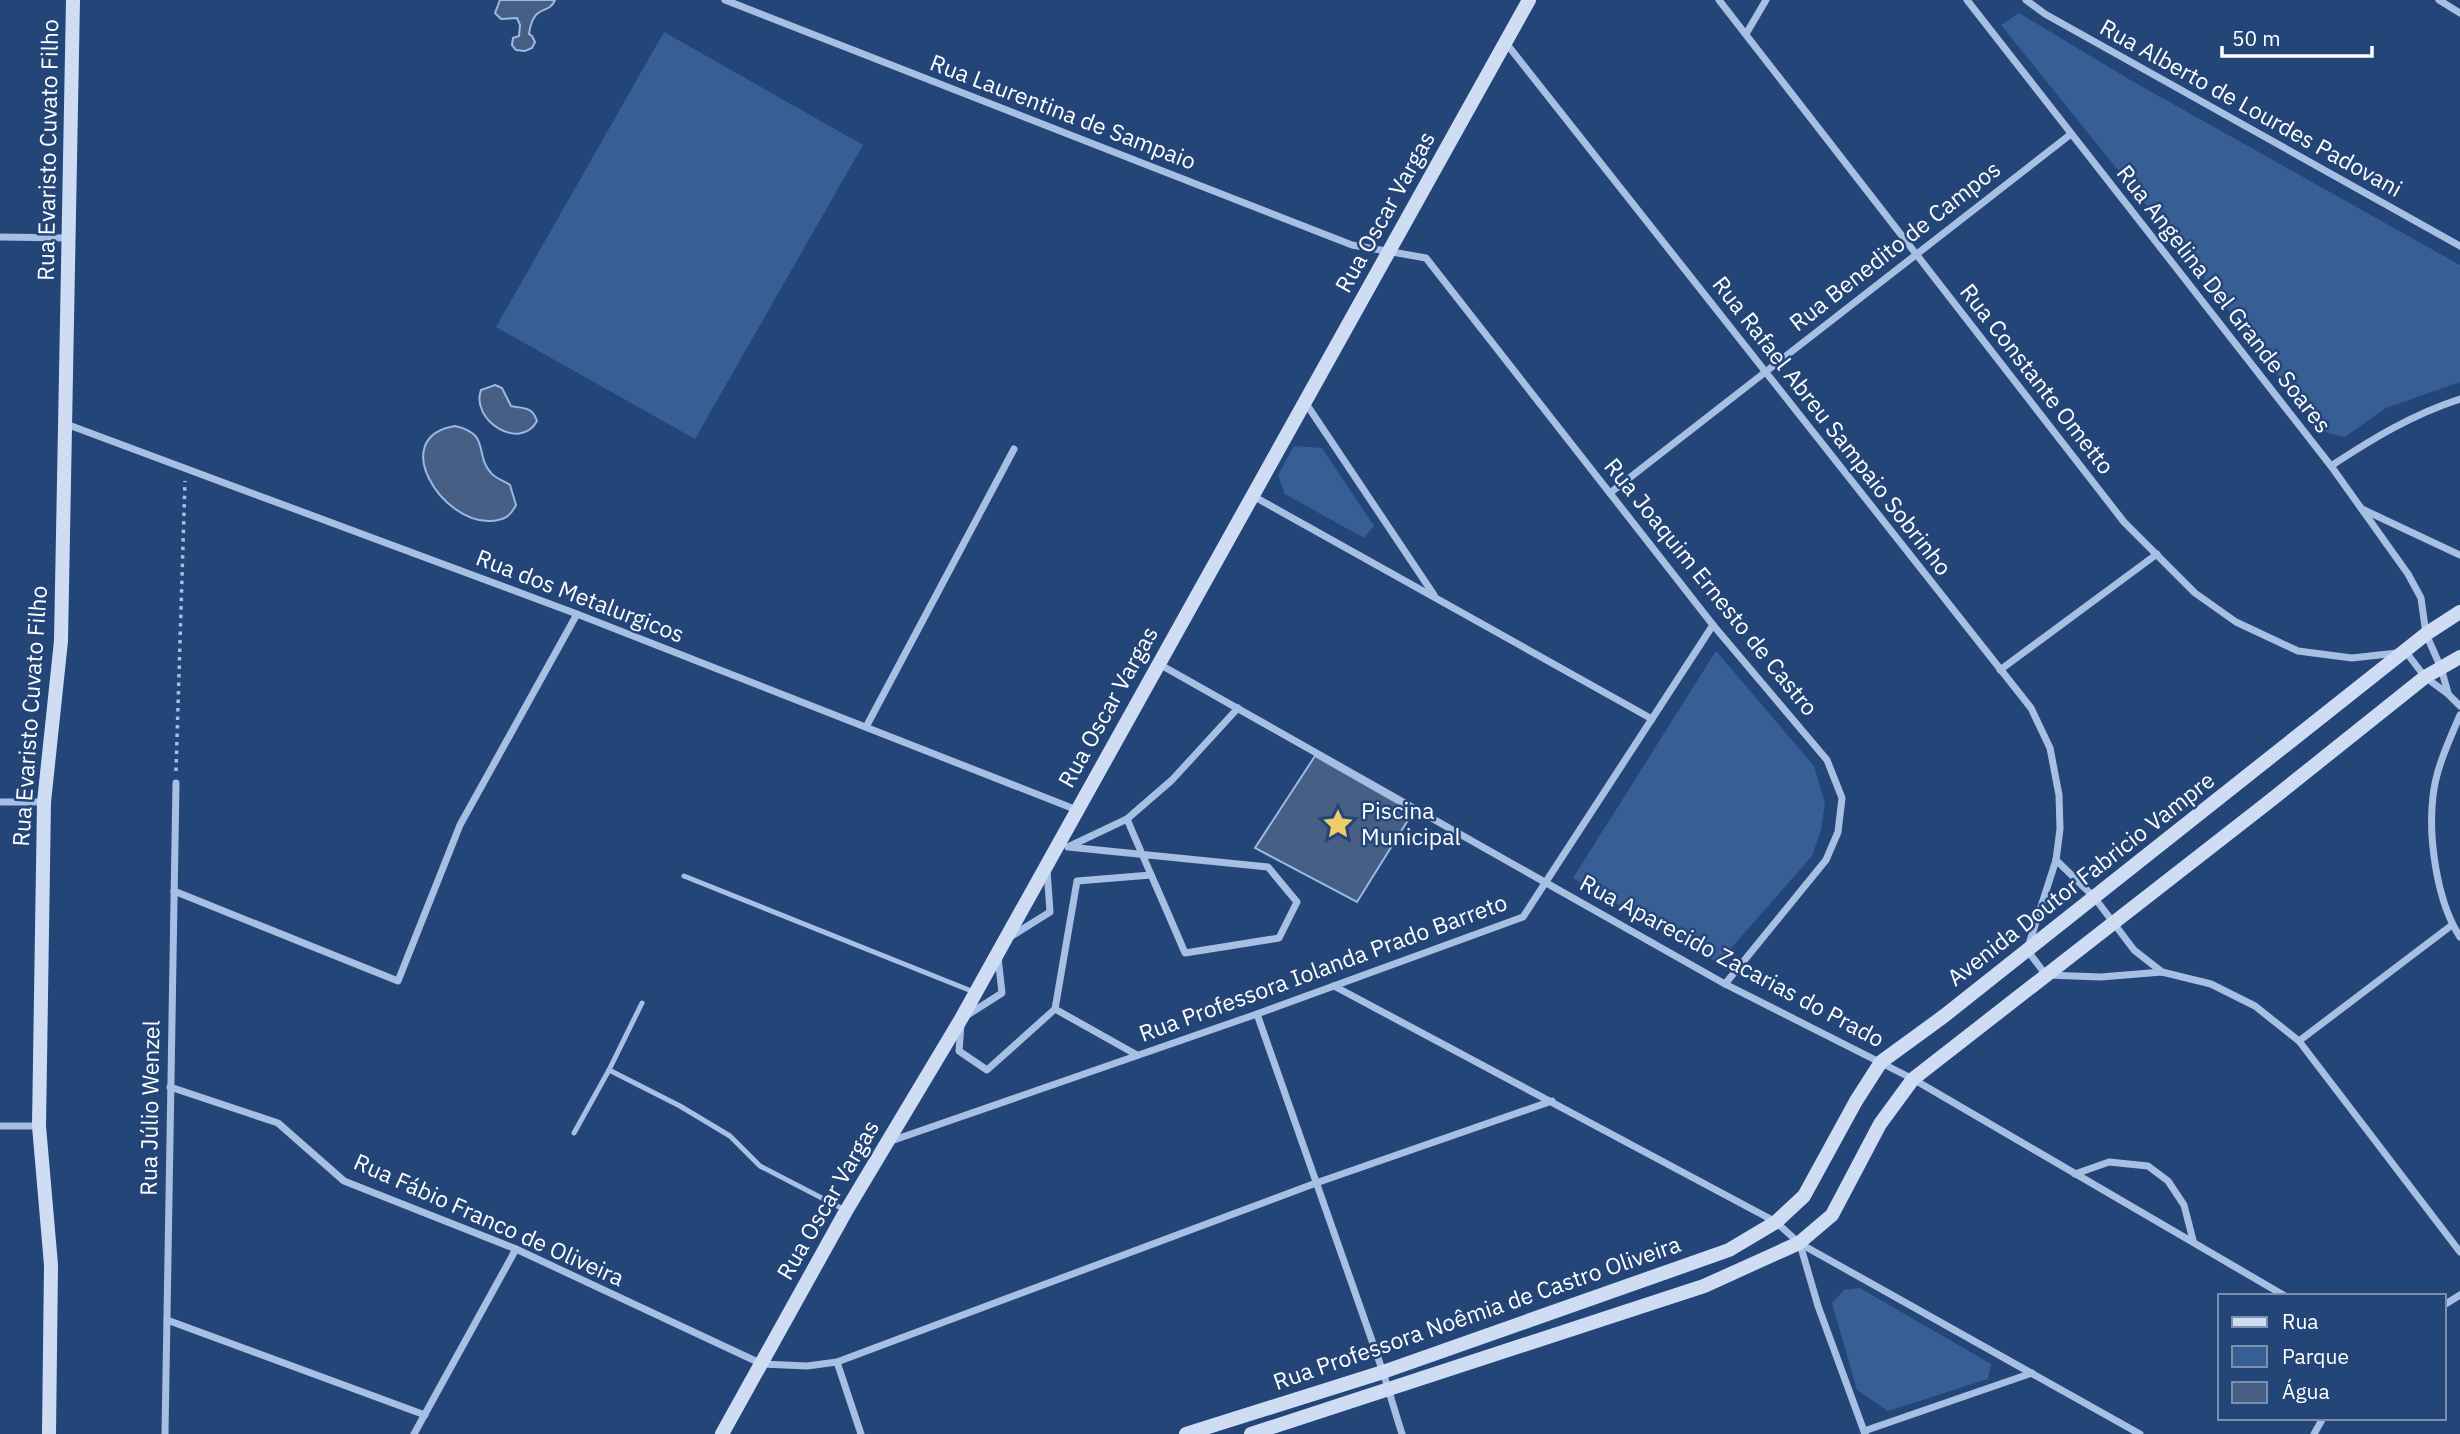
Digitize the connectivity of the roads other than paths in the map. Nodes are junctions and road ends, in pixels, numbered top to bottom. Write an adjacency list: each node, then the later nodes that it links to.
1 (73, 0): 14 (street, Rua Evaristo Cuvato Filho)
2 (725, 0): 16 (street, Rua Laurentina de Sampaio)
3 (1529, 0): 11 (street, Rua Oscar Vargas)
4 (1719, 0): 10 (street, Rua Constante Ometto)
5 (1766, 0): 10 (street)
6 (2026, 0): 15 (street, Rua Alberto de Lourdes Padovani)
7 (2439, 0): 9 (street)
8 (1971, 1): 12 (street, Rua Angelina Del Grande Soares)
9 (2460, 13)
10 (1746, 34): 17 (street, Rua Constante Ometto)
11 (1505, 43): 16 (street, Rua Oscar Vargas); 18 (street, Rua Rafael Abreu Sampaio Sobrinho)
12 (2070, 134): 17 (street, Rua Benedito de Campos); 23 (street, Rua Angelina Del Grande Soares)
13 (0, 237): 14 (street)
14 (69, 238): 21 (street, Rua Evaristo Cuvato Filho)
15 (2460, 246)
16 (1389, 252): 20 (street, Rua Oscar Vargas); 24 (street, Rua Joaquim Ernesto de Castro)
17 (1916, 254): 18 (street, Rua Benedito de Campos); 27 (street, Rua Constante Ometto)
18 (1765, 372): 24 (street, Rua Benedito de Campos); 38 (street, Rua Rafael Abreu Sampaio Sobrinho)
19 (2460, 399): 23 (street)
20 (1305, 402): 25 (street, Rua Oscar Vargas); 29 (street)
21 (66, 424): 31 (street, Rua dos Metalurgicos); 48 (street, Rua Evaristo Cuvato Filho)
22 (1014, 449): 45 (street)
23 (2331, 466): 26 (street, Rua Angelina Del Grande Soares)
24 (1610, 493): 32 (street, Rua Joaquim Ernesto de Castro)
25 (1253, 496): 29 (street); 36 (street, Rua Oscar Vargas)
26 (2361, 509): 28 (street); 33 (street, Rua Angelina Del Grande Soares)
27 (2157, 554): 34 (street, Rua Constante Ometto); 38 (street)
28 (2460, 555)
29 (1436, 598): 44 (street)
30 (2460, 612): 33 (street, Avenida Doutor Fabricio Vampre)
31 (577, 614): 45 (street, Rua dos Metalurgicos); 58 (street)
32 (1713, 625): 44 (street, Rua Professora Iolanda Prado Barreto); 67 (street, Rua Joaquim Ernesto de Castro)
33 (2426, 634): 34 (street, Avenida Doutor Fabricio Vampre); 37 (street, Rua Angelina Del Grande Soares)
34 (2406, 652): 39 (street); 59 (street, Avenida Doutor Fabricio Vampre)
35 (2460, 657): 37 (street)
36 (1159, 664): 42 (street, Rua Aparecido Zacarias do Prado); 49 (street, Rua Oscar Vargas)
37 (2441, 668): 39 (street); 40 (street, Rua Angelina Del Grande Soares)
38 (2000, 670): 54 (street, Rua Rafael Abreu Sampaio Sobrinho)
39 (2425, 677): 40 (street); 60 (street)
40 (2448, 694): 41 (street)
41 (2460, 706)
42 (1238, 708): 50 (street); 57 (street, Rua Aparecido Zacarias do Prado)
43 (2460, 715): 61 (street)
44 (1652, 719): 57 (street, Rua Professora Iolanda Prado Barreto)
45 (866, 727): 49 (street, Rua dos Metalurgicos)
46 (176, 783): 58 (street, Rua Júlio Wenzel)
47 (0, 802): 48 (street)
48 (44, 802): 82 (street, Rua Evaristo Cuvato Filho)
49 (1077, 810): 53 (street, Rua Oscar Vargas)
50 (1127, 819): 51 (street); 52 (street)
51 (1068, 847): 52 (street); 53 (street)
52 (1142, 854): 55 (street); 55 (street)
53 (1050, 860): 63 (street, Rua Oscar Vargas); 63 (street)
54 (2056, 860): 59 (street); 64 (street, Rua Rafael Abreu Sampaio Sobrinho)
55 (1151, 875): 71 (street)
56 (684, 876): 69 (lane)
57 (1546, 883): 67 (street, Rua Aparecido Zacarias do Prado); 68 (street, Rua Professora Iolanda Prado Barreto)
58 (174, 891): 79 (street, Rua Júlio Wenzel)
59 (2094, 897): 60 (street); 64 (street, Avenida Doutor Fabricio Vampre)
60 (2113, 923): 65 (street); 66 (street)
61 (2452, 925): 62 (street); 74 (street)
62 (2460, 937)
63 (1001, 947): 69 (street, Rua Oscar Vargas); 73 (street)
64 (2027, 950): 66 (street); 76 (street, Avenida Doutor Fabricio Vampre)
65 (2162, 972): 66 (street); 74 (street)
66 (2046, 975): 78 (street)
67 (1725, 984): 76 (street, Rua Aparecido Zacarias do Prado)
68 (1334, 986): 72 (street, Rua Professora Iolanda Prado Barreto); 80 (street)
69 (976, 992): 73 (street, Rua Oscar Vargas)
70 (642, 1003): 77 (lane)
71 (1055, 1009): 73 (street); 75 (street)
72 (1257, 1014): 75 (street, Rua Professora Iolanda Prado Barreto); 86 (street)
73 (961, 1019): 84 (street, Rua Oscar Vargas)
74 (2299, 1041): 92 (street)
75 (1137, 1055): 84 (street, Rua Professora Iolanda Prado Barreto)
76 (1881, 1062): 78 (street, Rua Aparecido Zacarias do Prado); 88 (street, Avenida Doutor Fabricio Vampre)
77 (609, 1070): 83 (lane); 87 (lane)
78 (1913, 1079): 85 (street, Rua Aparecido Zacarias do Prado); 90 (street)
79 (170, 1087): 91 (street, Rua Fábio Franco de Oliveira); 94 (street, Rua Júlio Wenzel)
80 (1552, 1101): 86 (street); 88 (street)
81 (0, 1126): 82 (street)
82 (39, 1126): 102 (street, Rua Evaristo Cuvato Filho)
83 (574, 1133)
84 (887, 1142): 87 (street, Rua Oscar Vargas)
85 (2075, 1174): 89 (street, Rua Aparecido Zacarias do Prado); 89 (street)
86 (1316, 1183): 95 (street); 97 (street)
87 (846, 1211): 96 (street, Rua Oscar Vargas)
88 (1776, 1222): 90 (street); 97 (street, Rua Professora Noêmia de Castro Oliveira)
89 (2193, 1240): 93 (street, Rua Aparecido Zacarias do Prado)
90 (1799, 1244): 98 (street); 99 (street, Rua Professora Noêmia de Castro Oliveira); 101 (street)
91 (516, 1249): 96 (street, Rua Fábio Franco de Oliveira); 100 (street)
92 (2460, 1252)
93 (2282, 1294)
94 (167, 1320): 100 (street); 103 (street, Rua Júlio Wenzel)
95 (837, 1362): 96 (street); 106 (street)
96 (762, 1364): 105 (street, Rua Oscar Vargas)
97 (1383, 1372): 99 (street); 107 (street, Rua Professora Noêmia de Castro Oliveira)
98 (2032, 1373): 101 (street); 110 (street)
99 (1388, 1389): 108 (street, Rua Professora Noêmia de Castro Oliveira); 109 (street)
100 (425, 1415): 104 (street)
101 (1865, 1433)
102 (49, 1434)
103 (165, 1434)
104 (414, 1434)
105 (722, 1434)
106 (861, 1434)
107 (1186, 1434)
108 (1251, 1434)
109 (1402, 1434)
110 (2140, 1434)

